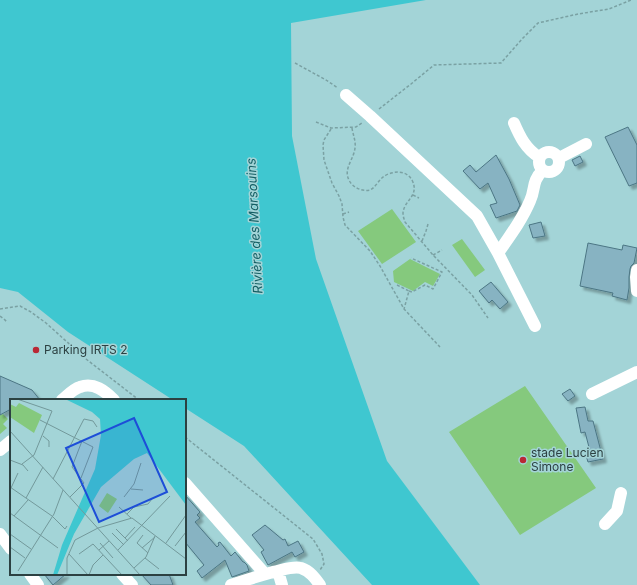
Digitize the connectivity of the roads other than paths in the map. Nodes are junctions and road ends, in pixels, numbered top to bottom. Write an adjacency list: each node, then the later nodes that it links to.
1 (346, 95): 7 (street)
2 (514, 124): 4 (street)
3 (586, 144): 5 (street)
4 (539, 157): 5 (street); 6 (street)
5 (559, 158): 6 (street)
6 (543, 170): 7 (street)
7 (498, 253): 10 (street)
8 (637, 270): 9 (street)
9 (637, 291)
10 (535, 326)
11 (637, 372): 12 (street)
12 (596, 392)
13 (63, 399): 14 (street)
14 (113, 399)
15 (186, 484): 23 (street)
16 (621, 493): 17 (street)
17 (605, 524)
18 (0, 536): 19 (street)
19 (10, 548)
20 (278, 571): 23 (street); 24 (street); 28 (street)
21 (31, 575): 25 (street)
22 (123, 575): 26 (street)
23 (261, 578): 27 (street)
24 (316, 580)
25 (38, 585)
26 (132, 585)
27 (231, 585)
28 (282, 585)

